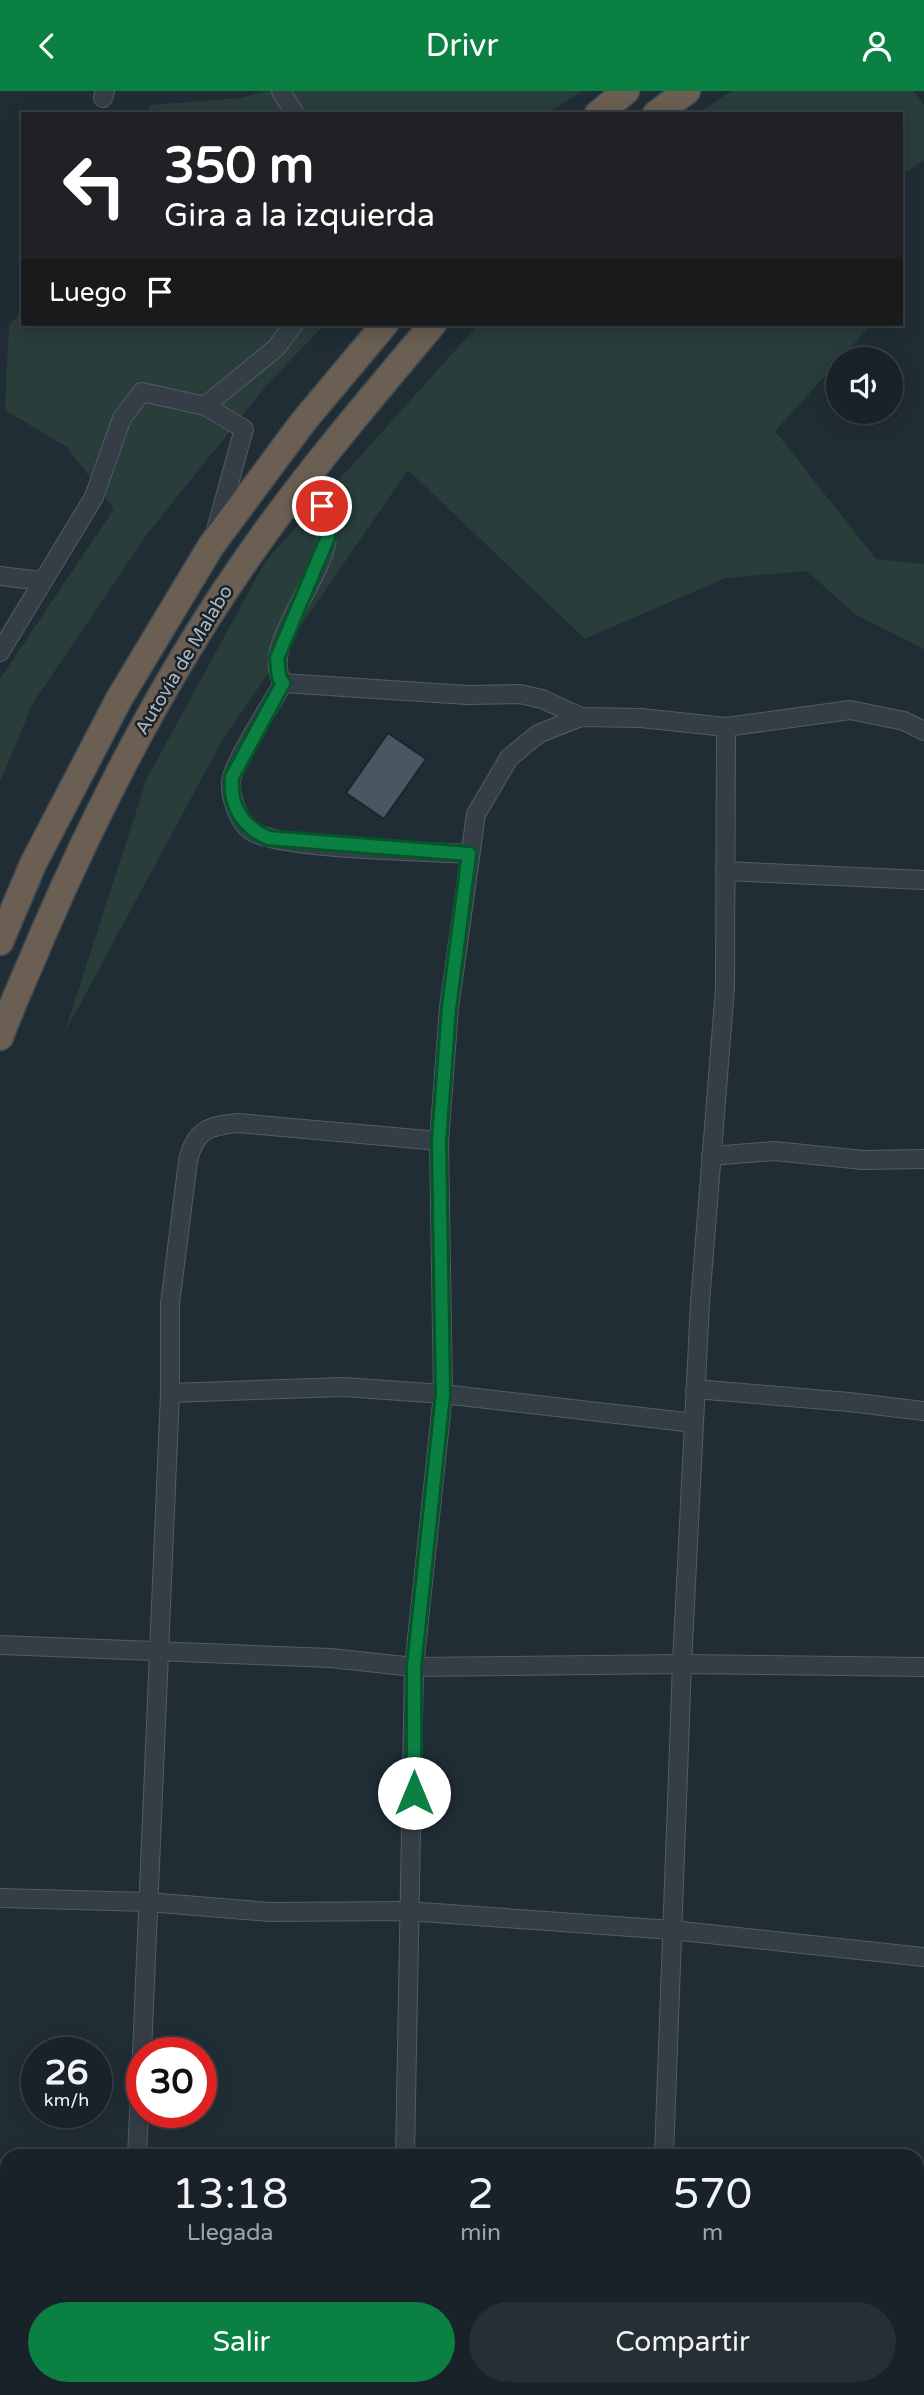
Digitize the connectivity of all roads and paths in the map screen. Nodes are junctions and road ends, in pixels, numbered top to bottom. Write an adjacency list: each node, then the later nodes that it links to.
1 (281, 91): 4 (street)
2 (626, 91): 5 (highway)
3 (687, 91): 6 (highway)
4 (294, 112)
5 (600, 112)
6 (659, 112)
7 (292, 326): 10 (street)
8 (383, 326): 12 (highway, Autovía de Malabo)
9 (431, 326): 11 (highway, Autovía de Malabo)
10 (205, 406): 12 (street); 14 (street)
11 (307, 478): 16 (street); 24 (highway, Autovía de Malabo)
12 (211, 546): 23 (highway, Autovía de Malabo)
13 (0, 576): 14 (street)
14 (41, 580): 15 (street)
15 (0, 652)
16 (283, 683): 17 (street); 20 (street)
17 (581, 717): 18 (street); 20 (street)
18 (726, 727): 19 (street); 21 (street)
19 (924, 731)
20 (469, 854): 25 (street)
21 (725, 871): 22 (street); 26 (street)
22 (924, 880)
23 (0, 942)
24 (0, 1037)
25 (439, 1141): 29 (street); 30 (street)
26 (710, 1156): 27 (street); 28 (street)
27 (924, 1159)
28 (695, 1389): 31 (street); 32 (street)
29 (170, 1393): 30 (street); 34 (street)
30 (443, 1394): 32 (street); 36 (street)
31 (924, 1412)
32 (694, 1423): 35 (street)
33 (0, 1645): 34 (street)
34 (158, 1653): 36 (street); 39 (street)
35 (682, 1664): 36 (street); 37 (street); 41 (street)
36 (414, 1667): 40 (street)
37 (924, 1668)
38 (0, 1898): 39 (street)
39 (148, 1902): 40 (street); 43 (street)
40 (407, 1911): 41 (street); 46 (street)
41 (672, 1930): 42 (street); 47 (street)
42 (924, 1957)
43 (143, 2037)
44 (138, 2128): 45 (street)
45 (137, 2149)
46 (405, 2149)
47 (664, 2149)

